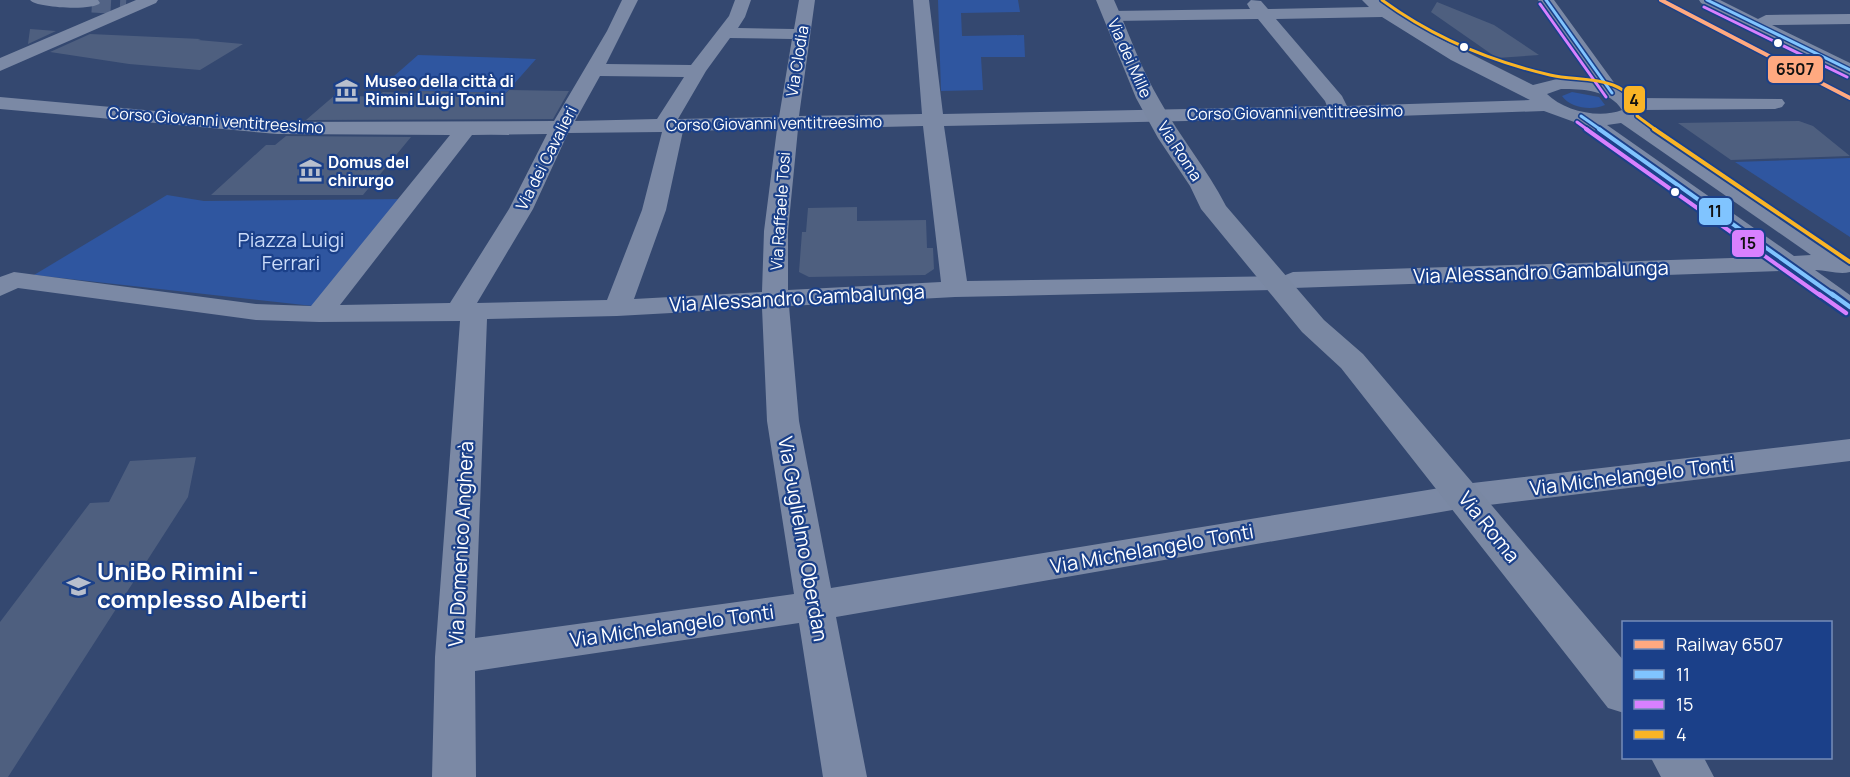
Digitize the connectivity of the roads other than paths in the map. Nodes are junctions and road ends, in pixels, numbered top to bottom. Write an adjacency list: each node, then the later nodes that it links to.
1 (38, 0): 11 (street)
2 (630, 0): 25 (street, Via dei Cavalieri)
3 (743, 0): 18 (street)
4 (807, 0): 19 (street, Via Clodia)
5 (921, 0): 36 (street)
6 (1371, 0): 15 (street)
7 (1528, 0): 22 (street)
8 (1546, 0): 29 (street)
9 (1707, 0): 26 (street)
10 (1726, 0): 17 (street)
11 (92, 3)
12 (138, 4): 23 (street)
13 (1258, 7): 14 (street); 15 (street); 33 (street)
14 (1108, 8): 34 (main road, Via dei Mille)
15 (1386, 12): 20 (street)
16 (1850, 19): 17 (street)
17 (1766, 20): 21 (street)
18 (725, 33): 19 (street); 27 (street)
19 (800, 34): 37 (street, Via Clodia)
20 (1448, 50): 24 (street); 28 (street)
21 (1850, 60)
22 (1572, 62): 24 (street); 28 (street)
23 (0, 65)
24 (1491, 65): 28 (street)
25 (593, 70): 27 (street); 39 (street, Via dei Cavalieri)
26 (1850, 70)
27 (696, 71): 38 (street)
28 (1549, 92): 29 (street); 33 (street, Corso Giovanni ventitreesimo); 35 (street)
29 (1612, 93): 32 (street)
30 (0, 103): 40 (street, Corso Giovanni ventitreesimo)
31 (1775, 103): 32 (street)
32 (1628, 110): 35 (street); 42 (street)
33 (1339, 112): 34 (street, Corso Giovanni ventitreesimo)
34 (1158, 115): 36 (street, Corso Giovanni ventitreesimo); 43 (main road, Via Roma)
35 (1581, 116): 41 (street)
36 (933, 119): 37 (street, Corso Giovanni ventitreesimo); 45 (street)
37 (788, 123): 38 (street, Corso Giovanni ventitreesimo); 46 (street, Via Raffaele Tosi)
38 (669, 126): 39 (street, Corso Giovanni ventitreesimo); 48 (street)
39 (561, 127): 40 (street, Corso Giovanni ventitreesimo); 49 (street, Via dei Cavalieri)
40 (466, 129): 50 (street)
41 (1789, 265): 42 (street, Via Alessandro Gambalunga); 43 (street, Via Alessandro Gambalunga); 47 (street)
42 (1844, 266)
43 (1285, 281): 45 (street, Via Alessandro Gambalunga); 52 (main road, Via Roma)
44 (7, 284): 50 (street)
45 (955, 289): 46 (street, Via Alessandro Gambalunga)
46 (775, 298): 48 (street, Via Alessandro Gambalunga); 53 (street, Via Guglielmo Oberdan)
47 (1850, 307)
48 (617, 308): 49 (street, Via Alessandro Gambalunga)
49 (466, 312): 50 (street, Via Alessandro Gambalunga); 54 (street, Via Domenico Angherà)
50 (319, 314)
51 (1850, 450): 52 (street, Via Michelangelo Tonti)
52 (1464, 496): 53 (street, Via Michelangelo Tonti); 55 (main road, Via Roma)
53 (814, 606): 54 (street, Via Michelangelo Tonti); 58 (street, Via Guglielmo Oberdan)
54 (455, 657): 57 (street, Via Domenico Angherà)
55 (1622, 693)
56 (1676, 759): 59 (main road)
57 (454, 777)
58 (844, 777)
59 (1690, 777)

